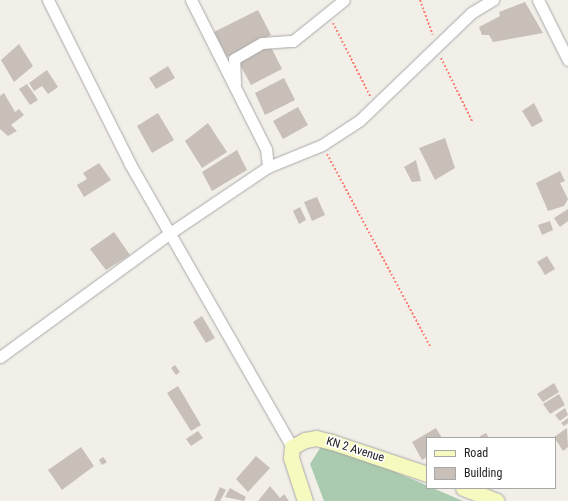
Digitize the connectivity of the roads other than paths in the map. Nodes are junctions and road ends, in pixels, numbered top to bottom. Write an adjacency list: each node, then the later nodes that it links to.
1 (48, 0): 9 (street)
2 (191, 0): 7 (street)
3 (344, 0): 7 (street)
4 (493, 0): 8 (street)
5 (538, 0): 6 (street)
6 (568, 60)
7 (236, 88): 8 (street)
8 (268, 167): 9 (street)
9 (170, 233): 10 (street); 11 (street)
10 (0, 357)
11 (292, 447): 12 (main road, KN 2 Avenue); 14 (main road)
12 (426, 474)
13 (466, 489): 15 (main road)
14 (305, 501)
15 (497, 501)

